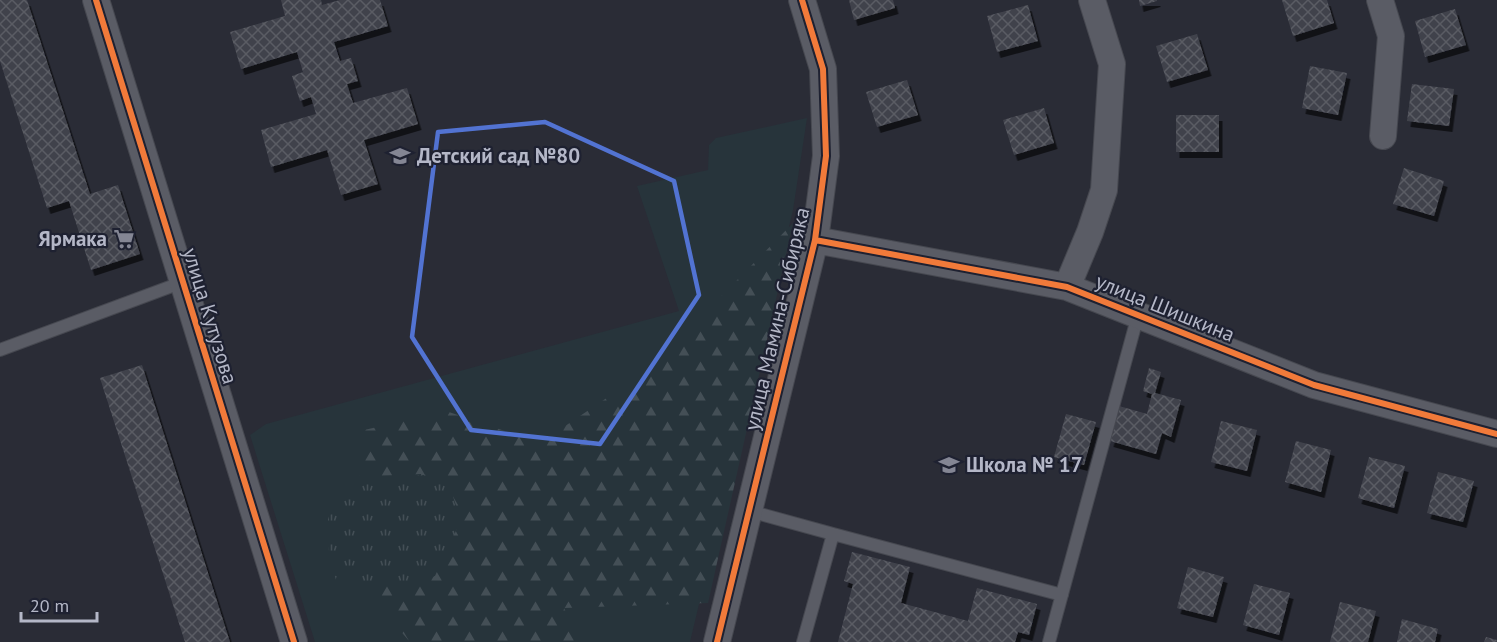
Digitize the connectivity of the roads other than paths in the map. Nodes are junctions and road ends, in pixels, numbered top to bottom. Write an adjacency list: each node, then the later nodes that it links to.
1 (96, 0): 7 (street, улица Кутузова)
2 (802, 0): 6 (street, улица Мамина-Сибиряка)
3 (1092, 0): 8 (street)
4 (1380, 0): 5 (street)
5 (1383, 136)
6 (814, 240): 8 (street, улица Шишкина); 12 (street, улица Мамина-Сибиряка)
7 (183, 282): 10 (lane); 15 (street, улица Кутузова)
8 (1067, 287): 9 (street, улица Шишкина)
9 (1138, 315): 11 (street, улица Шишкина); 14 (lane)
10 (0, 350)
11 (1497, 434)
12 (749, 511): 13 (lane); 16 (street, улица Мамина-Сибиряка)
13 (833, 534): 14 (lane); 17 (lane)
14 (1062, 596): 18 (lane)
15 (294, 642)
16 (717, 642)
17 (803, 642)
18 (1049, 642)

